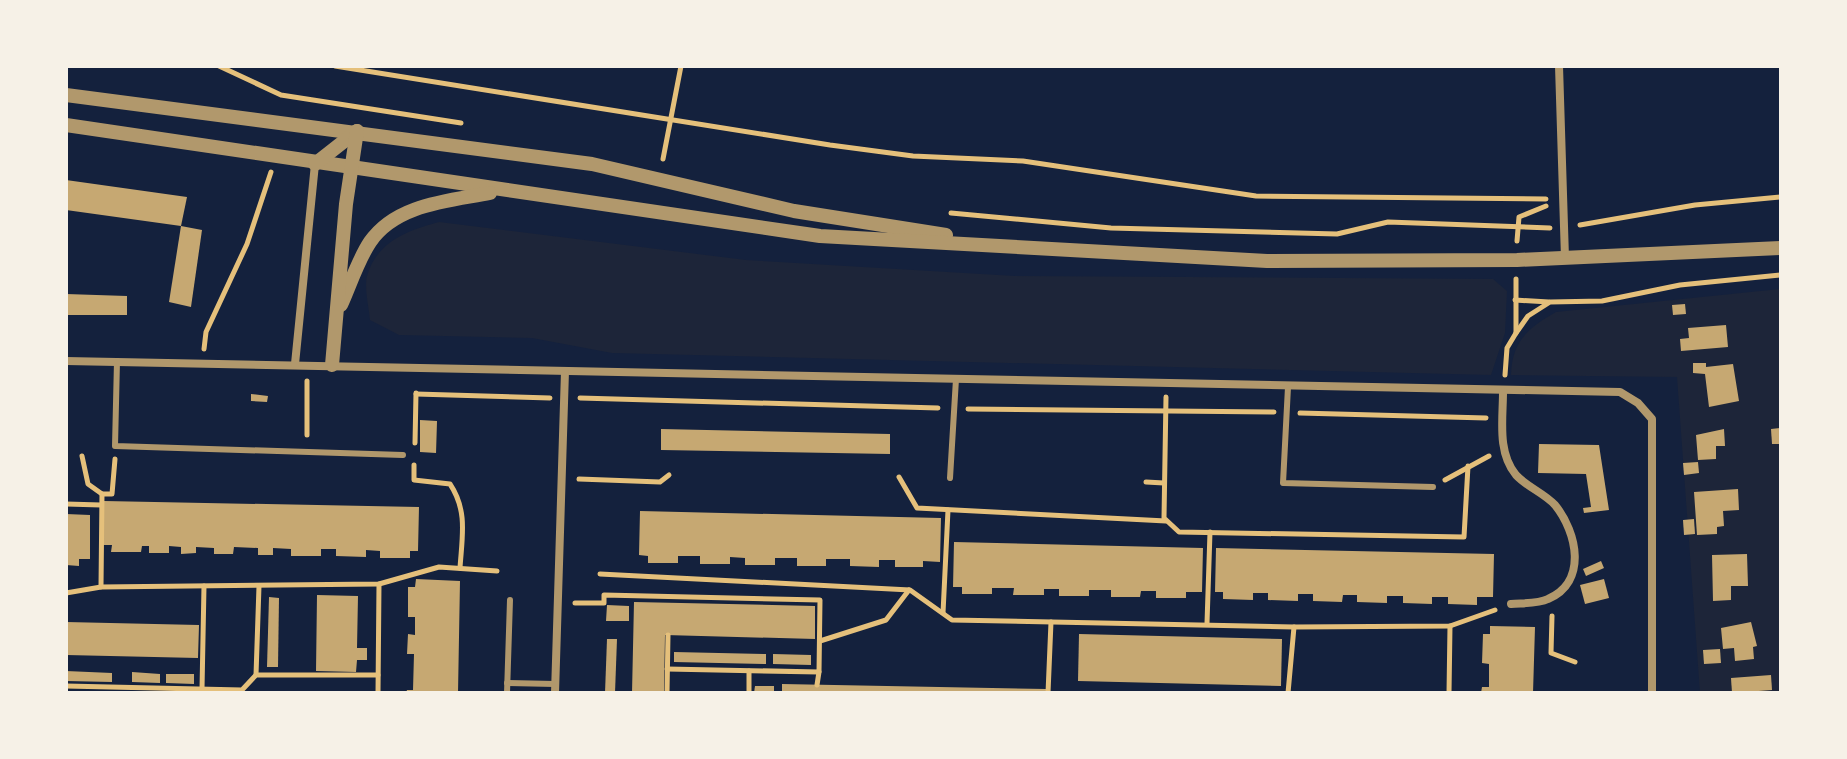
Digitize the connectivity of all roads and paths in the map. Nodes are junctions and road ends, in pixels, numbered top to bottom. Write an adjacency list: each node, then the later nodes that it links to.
1 (219, 66): 8 (path)
2 (335, 66): 6 (path)
3 (681, 66): 6 (path)
4 (1559, 66): 18 (street)
5 (66, 95): 9 (street)
6 (671, 118): 11 (path); 18 (path)
7 (66, 125): 13 (street)
8 (476, 125)
9 (357, 131): 13 (street); 14 (street); 22 (street)
10 (649, 157): 11 (path)
11 (662, 160): 12 (path)
12 (677, 163)
13 (315, 164): 14 (street); 34 (street)
14 (352, 169): 16 (street); 29 (street)
15 (270, 180): 33 (path)
16 (501, 191): 22 (street); 29 (street)
17 (1781, 197): 20 (path)
18 (1563, 200): 20 (street); 21 (path)
19 (948, 213): 21 (path)
20 (1567, 227): 21 (path); 24 (street)
21 (1516, 229): 25 (path)
22 (1025, 247): 25 (street)
23 (1781, 248): 24 (street)
24 (1565, 258): 25 (street)
25 (1517, 260): 27 (path)
26 (1781, 275): 28 (path)
27 (1515, 300): 28 (path); 30 (path)
28 (1550, 302): 30 (path)
29 (335, 316): 36 (street)
30 (1516, 333): 42 (path)
31 (117, 360): 32 (street); 33 (street); 43 (lane)
32 (66, 361)
33 (202, 362): 34 (street)
34 (295, 364): 35 (street)
35 (307, 364): 36 (street); 45 (path)
36 (332, 365): 37 (street)
37 (417, 367): 38 (street); 62 (path)
38 (565, 371): 39 (street); 51 (street)
39 (956, 379): 40 (street); 52 (lane)
40 (1167, 384): 41 (street); 54 (path)
41 (1288, 387): 42 (street); 55 (lane)
42 (1503, 392): 44 (street); 103 (street)
43 (115, 446): 45 (lane); 56 (path)
44 (1505, 450): 48 (path); 75 (street)
45 (306, 452): 46 (lane)
46 (403, 455)
47 (82, 456): 56 (path)
48 (1468, 466): 55 (path); 61 (path)
49 (669, 475): 51 (path)
50 (899, 477): 59 (path)
51 (562, 478): 74 (street)
52 (950, 478)
53 (1146, 482): 54 (path)
54 (1164, 483): 60 (path)
55 (1433, 487)
56 (102, 494): 58 (path)
57 (66, 504): 58 (path)
58 (101, 505): 69 (path)
59 (948, 510): 60 (path); 77 (path)
60 (1167, 521): 61 (path)
61 (1210, 532): 79 (path)
62 (460, 568): 63 (path); 65 (path)
63 (497, 571)
64 (600, 574): 66 (path)
65 (379, 584): 68 (path); 89 (path)
66 (820, 585): 70 (path); 73 (path)
67 (204, 586): 68 (path); 69 (path); 94 (path)
68 (259, 586): 88 (path)
69 (101, 587): 71 (path)
70 (910, 590): 77 (path); 83 (path)
71 (66, 593)
72 (510, 600): 90 (lane)
73 (820, 600): 74 (path); 83 (path)
74 (558, 603): 93 (street)
75 (1511, 604): 80 (path)
76 (1552, 612): 84 (path)
77 (943, 613): 78 (path)
78 (1051, 622): 79 (path); 100 (path)
79 (1207, 623): 81 (path)
80 (1450, 626): 81 (path); 102 (path)
81 (1294, 627): 101 (path)
82 (668, 635): 85 (path)
83 (820, 641): 87 (path)
84 (1575, 662)
85 (667, 669): 86 (path); 98 (path)
86 (749, 671): 87 (path); 99 (path)
87 (819, 672): 91 (path)
88 (256, 675): 89 (path); 94 (path)
89 (378, 675): 96 (path)
90 (507, 683): 93 (lane); 97 (lane)
91 (817, 685)
92 (66, 686): 95 (path)
93 (555, 688)
94 (202, 689): 95 (path)
95 (93, 690)
96 (378, 693)
97 (507, 693)
98 (667, 693)
99 (749, 693)
100 (1048, 693)
101 (1288, 693)
102 (1449, 693)
103 (1652, 693)

